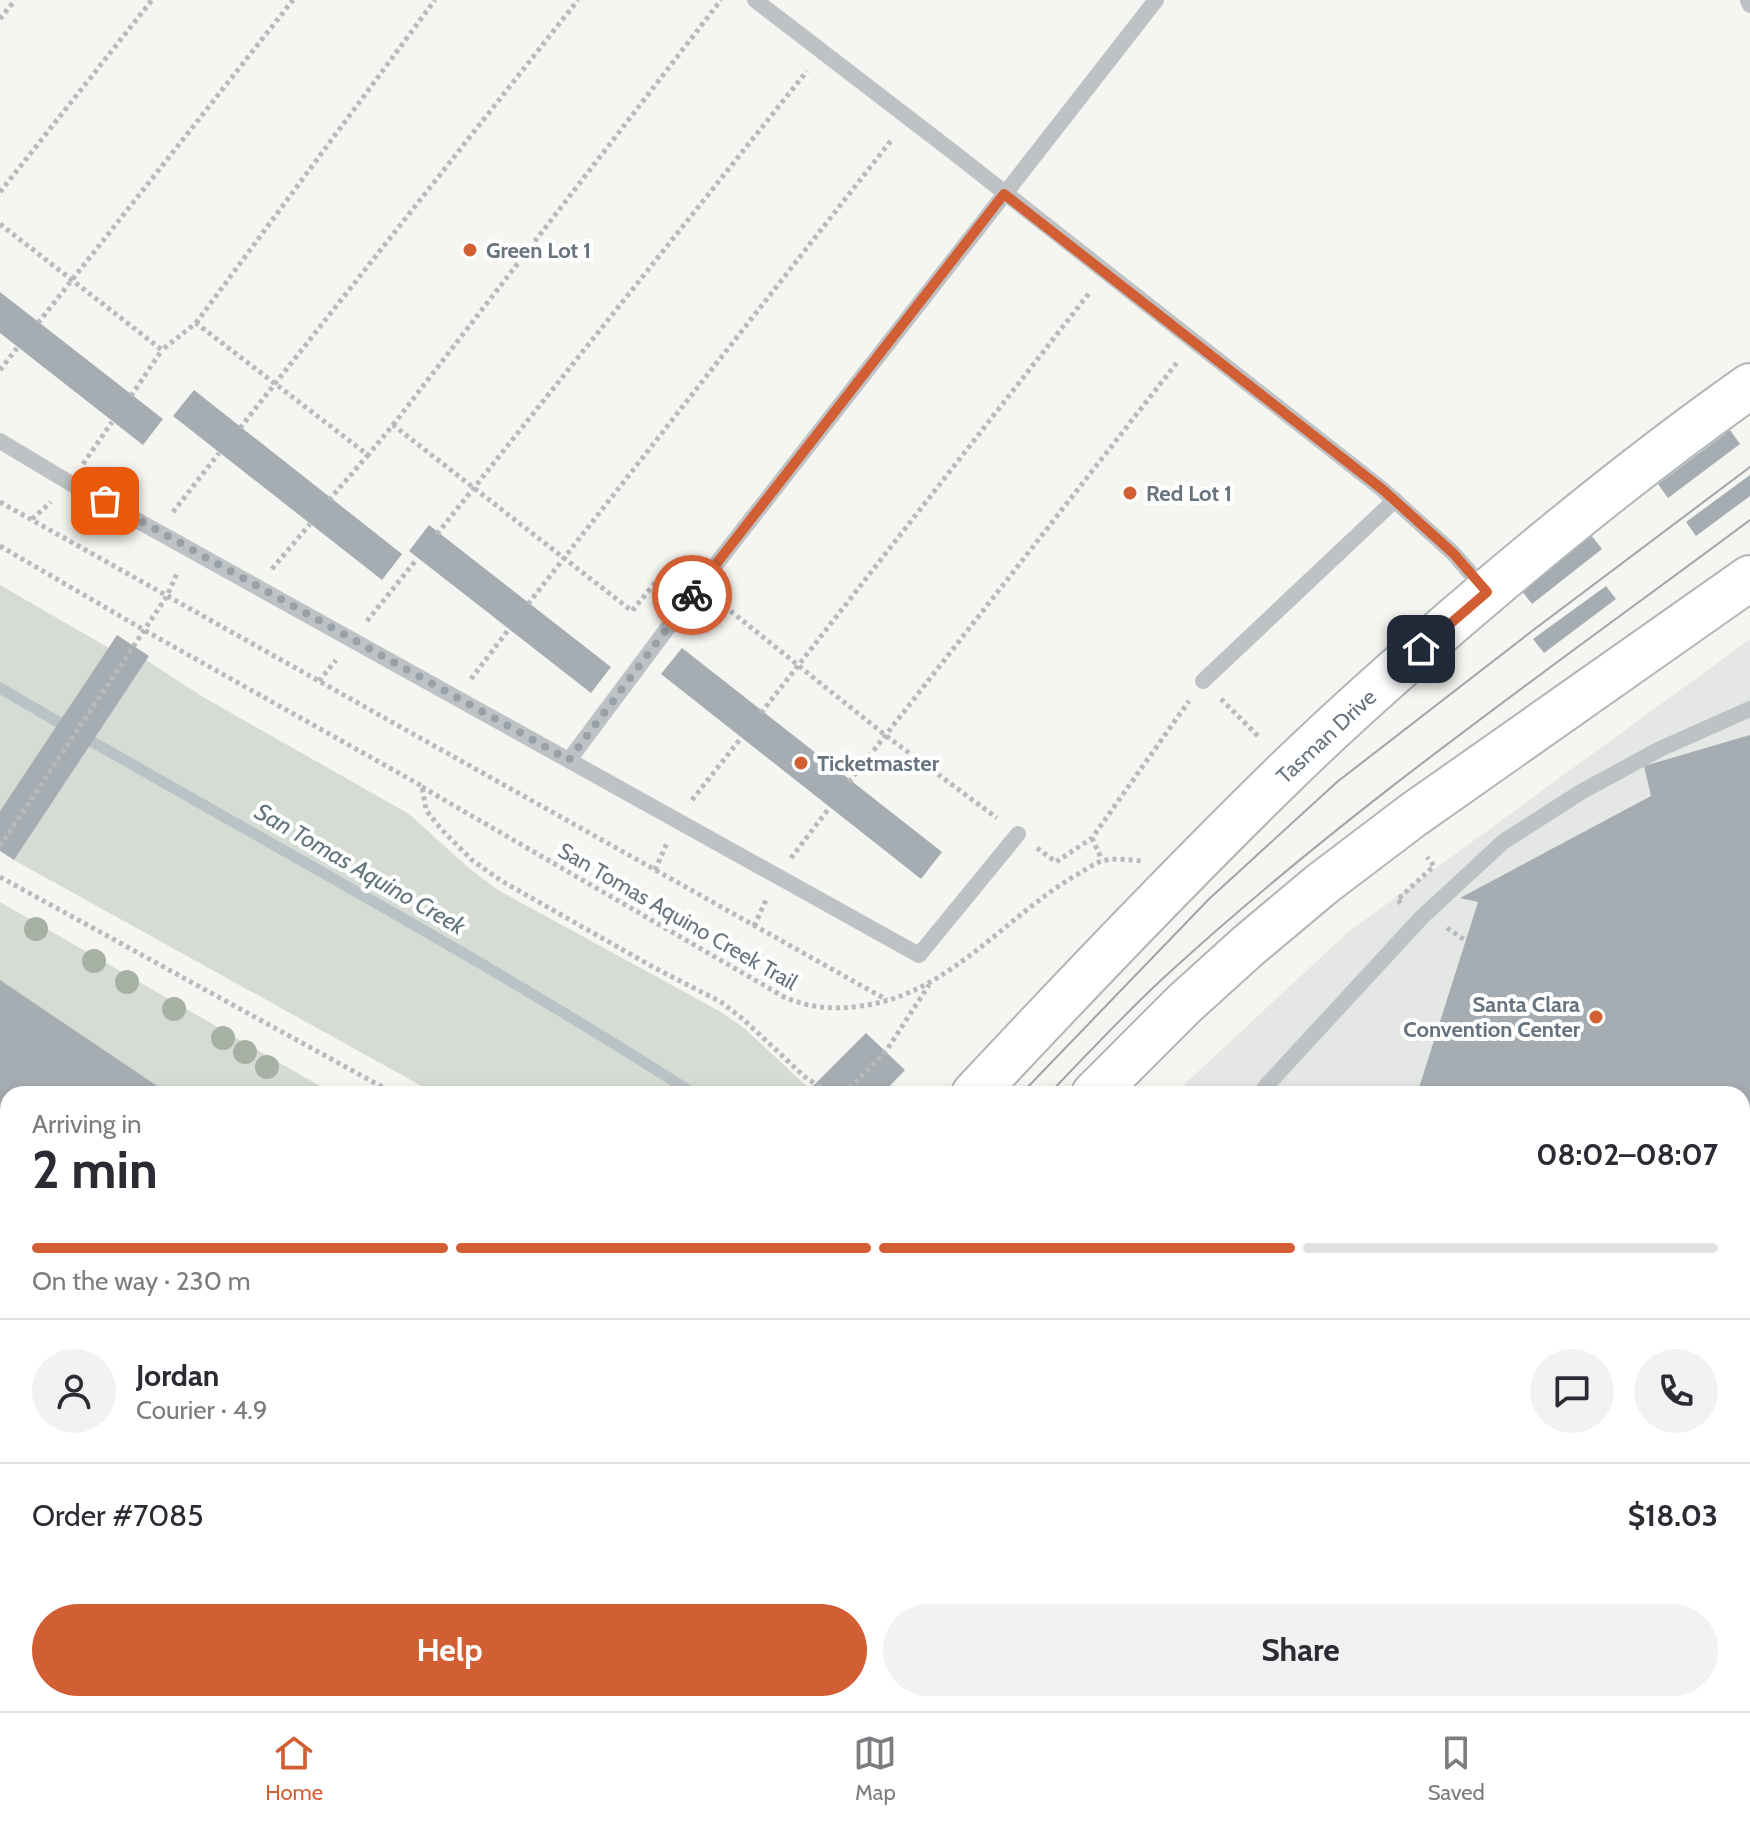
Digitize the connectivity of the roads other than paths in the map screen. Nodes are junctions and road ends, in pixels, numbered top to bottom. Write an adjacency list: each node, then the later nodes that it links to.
1 (755, 0): 3 (lane)
2 (1156, 0): 3 (lane)
3 (1004, 194): 6 (lane); 11 (lane)
4 (1750, 386): 8 (main road, Tasman Drive)
5 (0, 441): 11 (lane)
6 (1395, 500): 8 (lane); 9 (lane)
7 (1750, 578): 14 (main road)
8 (1487, 592): 13 (main road, Tasman Drive)
9 (1203, 681)
10 (1750, 709): 15 (lane)
11 (569, 760): 12 (lane)
12 (1018, 834)
13 (981, 1086)
14 (1102, 1086)
15 (1266, 1086)

